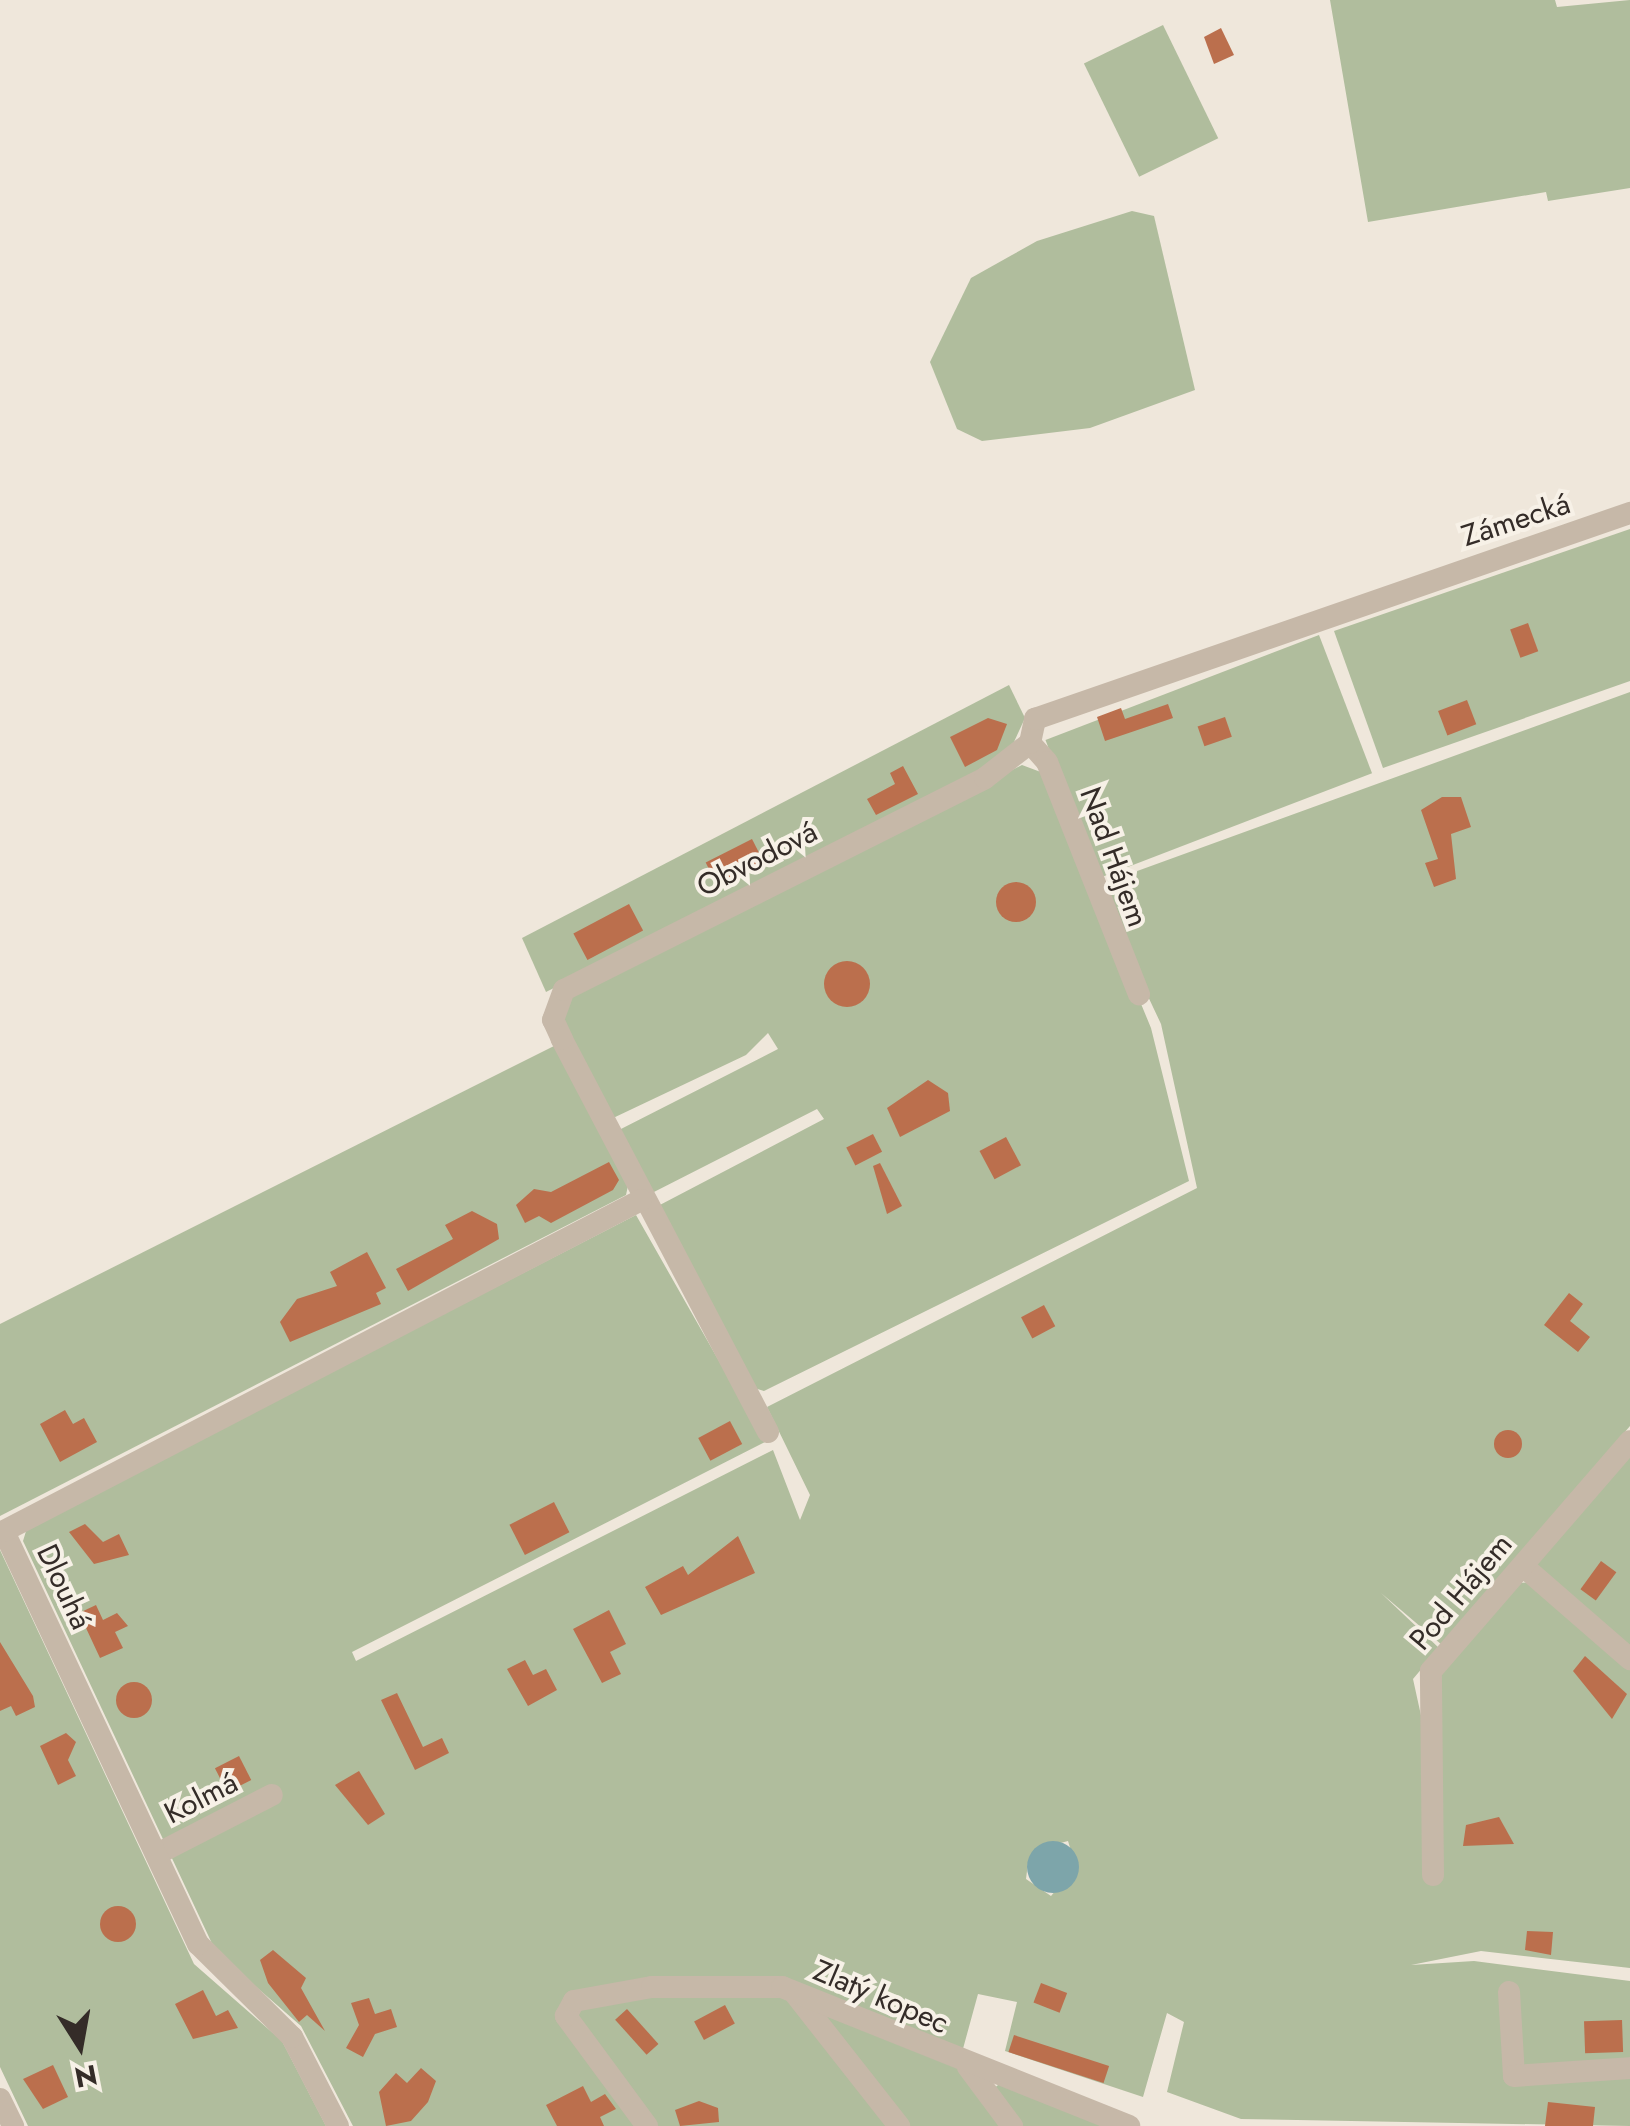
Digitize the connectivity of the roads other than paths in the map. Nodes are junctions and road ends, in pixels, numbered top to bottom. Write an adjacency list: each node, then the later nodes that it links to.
1 (1630, 514): 2 (street, Zámecká)
2 (1420, 583): 3 (street, Obvodová)
3 (1030, 743): 4 (street, Nad Hájem); 5 (street, Obvodová)
4 (1139, 994)
5 (641, 1200): 6 (street, Obvodová); 8 (street, Dlouhá)
6 (768, 1432)
7 (1630, 1441): 9 (street, Pod Hájem)
8 (2, 1532): 12 (street, Dlouhá)
9 (1523, 1566): 10 (street); 13 (street, Pod Hájem)
10 (1630, 1658)
11 (272, 1795): 12 (street, Kolmá)
12 (156, 1854): 20 (street, Dlouhá)
13 (1433, 1874)
14 (1509, 1992): 17 (street)
15 (794, 1993): 16 (street, Zlatý kopec); 21 (street, Zlatý kopec); 22 (street)
16 (968, 2067): 23 (street); 24 (street, Zlatý kopec)
17 (1630, 2068)
18 (0, 2099): 19 (street)
19 (12, 2126)
20 (338, 2126)
21 (647, 2126)
22 (900, 2126)
23 (1012, 2126)
24 (1129, 2126)

